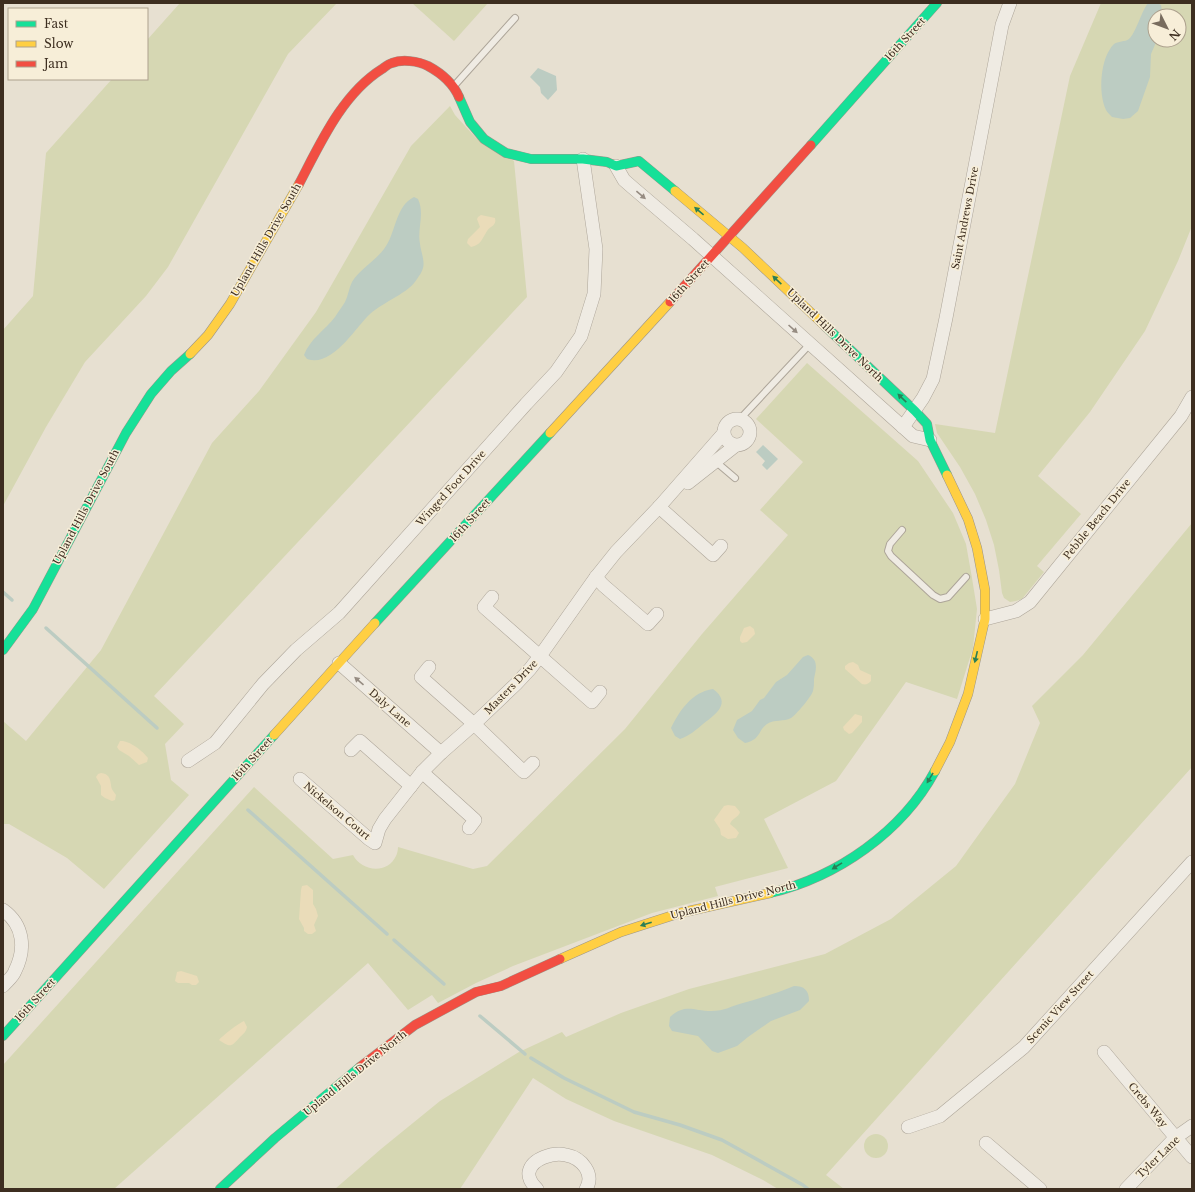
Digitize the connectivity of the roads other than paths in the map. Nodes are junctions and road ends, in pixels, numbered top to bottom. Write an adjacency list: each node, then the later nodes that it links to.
1 (937, 3): 7 (street, 16th Street)
2 (1010, 3): 11 (street, Saint Andrews Drive)
3 (514, 18): 4 (lane)
4 (453, 87): 5 (street, Upland Hills Drive South); 27 (street, Upland Hills Drive South)
5 (583, 159): 6 (street, Upland Hills Drive South); 35 (street, Winged Foot Drive)
6 (616, 166): 7 (street, Upland Hills Drive South, one-way to 6); 8 (street, one-way to 8)
7 (729, 236): 8 (street, 16th Street); 11 (street, Upland Hills Drive North, one-way to 7)
8 (712, 255): 9 (street, Upland Hills Drive North, one-way to 9); 29 (street, 16th Street)
9 (810, 344): 12 (lane); 13 (street, Upland Hills Drive North)
10 (1192, 396): 26 (street, Pebble Beach Drive)
11 (915, 410): 13 (street, Saint Andrews Drive); 15 (street, Upland Hills Drive North)
12 (740, 420): 14 (street, Masters Drive); 16 (street, Masters Drive)
13 (903, 427): 15 (street, Upland Hills Drive North)
14 (723, 434): 16 (street); 17 (street, Masters Drive)
15 (930, 440): 26 (street, Upland Hills Drive North)
16 (735, 446): 17 (street, Masters Drive)
17 (710, 457): 18 (lane); 19 (street, Masters Drive)
18 (735, 478)
19 (659, 507): 21 (street); 22 (street, Masters Drive)
20 (902, 530): 23 (lane)
21 (721, 546)
22 (596, 577): 25 (street); 28 (street, Masters Drive)
23 (966, 578)
24 (492, 597): 28 (street)
25 (657, 614)
26 (985, 619): 52 (street, Upland Hills Drive North, one-way to 52)
27 (3, 650)
28 (540, 656): 31 (street); 32 (street, Masters Drive)
29 (339, 663): 34 (street, Daly Lane, one-way to 29); 45 (street, 16th Street)
30 (429, 667): 32 (street)
31 (600, 692)
32 (474, 724): 34 (street, Masters Drive); 36 (street)
33 (351, 750): 39 (street)
34 (441, 753): 37 (street, Masters Drive)
35 (188, 760)
36 (534, 763)
37 (422, 772): 39 (street, Masters Drive); 40 (street)
38 (300, 780): 41 (street, Nickelson Court)
39 (411, 786): 41 (street, Masters Drive)
40 (468, 828)
41 (375, 843)
42 (1192, 862): 48 (street, Scenic View Street)
43 (3, 910): 44 (street)
44 (3, 986)
45 (3, 1036)
46 (1104, 1052): 49 (street, Crebs Way)
47 (1192, 1126): 49 (street, Tyler Lane)
48 (908, 1127)
49 (1175, 1138): 51 (street, Crebs Way); 56 (street, Tyler Lane)
50 (986, 1143): 55 (street)
51 (1192, 1157)
52 (220, 1189)
53 (537, 1189): 54 (street)
54 (586, 1189)
55 (1040, 1189)
56 (1126, 1189)

